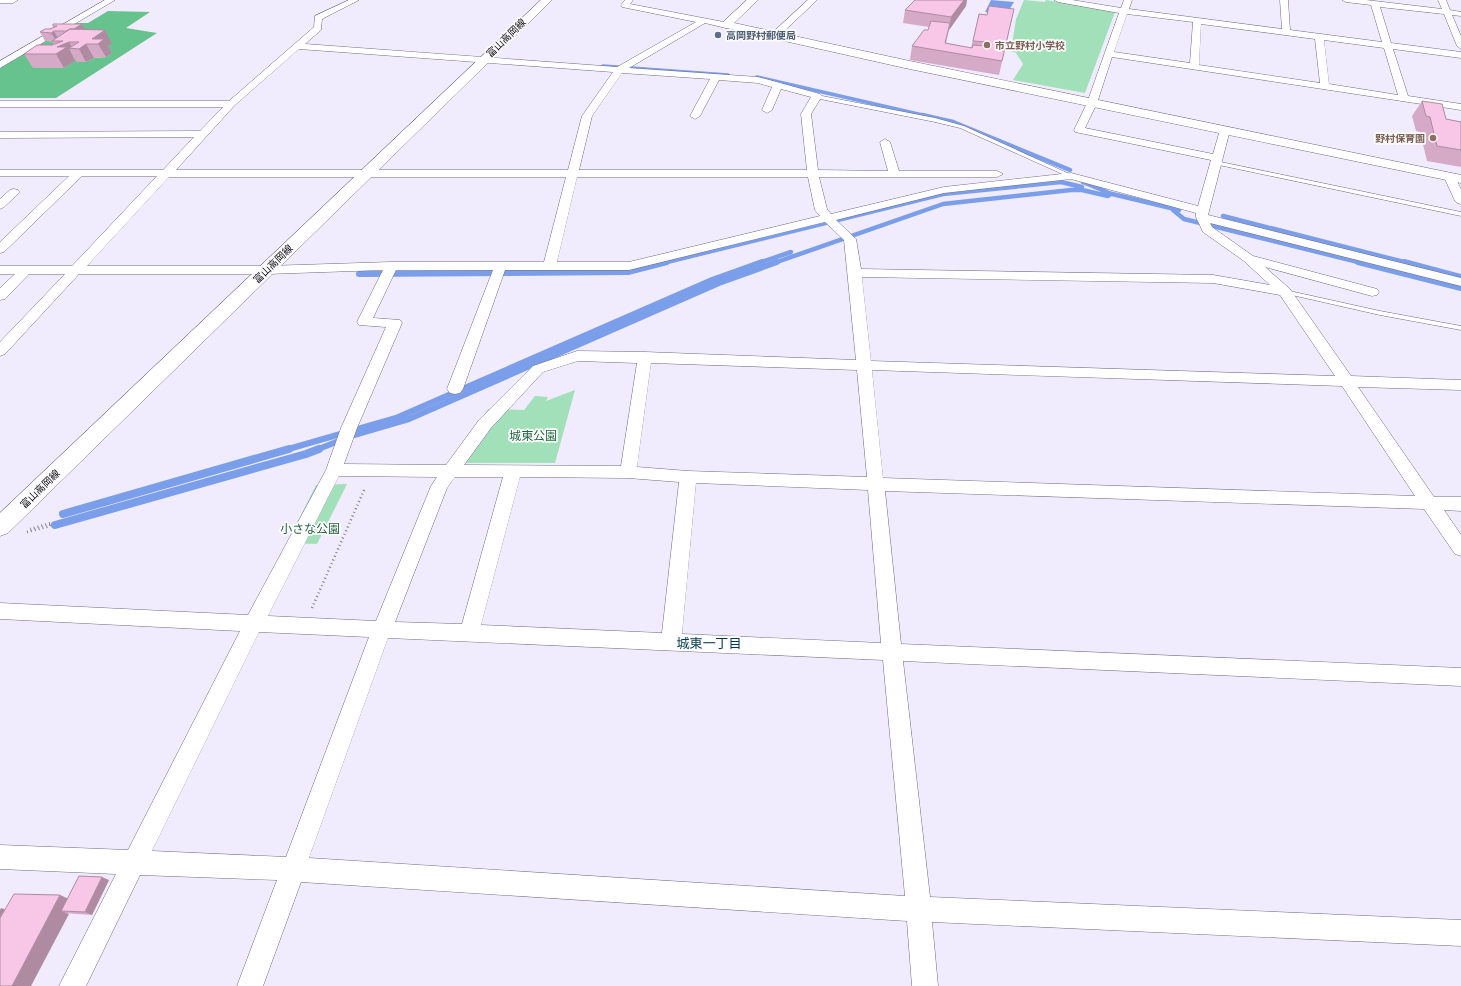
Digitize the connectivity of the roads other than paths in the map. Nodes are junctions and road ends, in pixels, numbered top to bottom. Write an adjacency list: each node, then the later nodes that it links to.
1 (0, 0): 2 (main road)
2 (7, 0): 3 (main road)
3 (13, 0)
4 (111, 0): 31 (street)
5 (355, 0): 25 (street)
6 (547, 0): 30 (main road, 富山高岡線)
7 (629, 0): 20 (street)
8 (753, 0): 21 (main road)
9 (813, 0): 23 (street)
10 (1058, 0): 16 (street)
11 (1128, 0): 16 (street)
12 (1284, 0): 22 (street)
13 (1346, 0): 15 (street)
14 (1442, 0): 17 (street)
15 (1375, 4): 17 (street); 26 (street)
16 (1124, 11): 19 (street); 28 (street)
17 (1448, 13): 18 (street); 27 (street)
18 (1461, 14)
19 (1197, 20): 22 (street); 32 (street)
20 (703, 21): 21 (street); 33 (street)
21 (726, 25): 23 (main road)
22 (1286, 32): 24 (street)
23 (774, 36): 39 (main road)
24 (1318, 36): 26 (street); 36 (street)
25 (296, 46): 30 (street); 41 (street)
26 (1388, 46): 29 (street); 38 (street)
27 (1461, 46)
28 (1109, 54): 32 (street); 39 (street)
29 (1461, 55)
30 (483, 60): 33 (street); 53 (main road, 富山高岡線)
31 (0, 65)
32 (1194, 67): 36 (street)
33 (622, 68): 34 (street); 55 (street)
34 (716, 77): 35 (street); 44 (street)
35 (778, 85): 37 (street); 43 (street)
36 (1325, 87): 38 (street)
37 (817, 96): 54 (street); 57 (lane)
38 (1404, 98): 42 (street)
39 (1092, 103): 45 (main road); 49 (street)
40 (0, 104): 41 (street)
41 (231, 104): 46 (street)
42 (1461, 107)
43 (767, 110)
44 (695, 116)
45 (1225, 130): 49 (street); 59 (main road)
46 (203, 134): 47 (street); 52 (street)
47 (0, 135)
48 (885, 142): 56 (street)
49 (1217, 160): 63 (street); 64 (lane)
50 (0, 173): 51 (street)
51 (79, 173): 52 (street); 66 (street)
52 (168, 173): 53 (street); 72 (street)
53 (366, 173): 55 (street); 73 (main road, 富山高岡線)
54 (813, 173): 55 (street); 56 (street); 65 (street)
55 (572, 174): 69 (street)
56 (895, 174): 58 (street)
57 (1071, 176): 58 (street); 63 (street)
58 (1056, 177): 65 (street)
59 (1456, 178): 61 (street)
60 (14, 192): 62 (street)
61 (1461, 202)
62 (0, 205)
63 (1202, 214): 67 (street); 76 (street)
64 (1461, 214)
65 (836, 226): 69 (street); 75 (street)
66 (0, 249)
67 (1248, 258): 77 (street); 78 (street)
68 (500, 266): 69 (street); 74 (street); 86 (street)
69 (549, 267)
70 (0, 270): 71 (street)
71 (26, 270): 72 (street); 79 (street)
72 (77, 270): 73 (street); 81 (street)
73 (267, 270): 74 (street); 95 (main road, 富山高岡線)
74 (388, 270): 87 (street)
75 (855, 273): 77 (street); 83 (street)
76 (1461, 282)
77 (1285, 292): 80 (lane); 84 (street)
78 (1372, 292)
79 (0, 296)
80 (1461, 328)
81 (0, 351)
82 (645, 357): 83 (street); 88 (street); 90 (street)
83 (864, 365): 84 (street); 92 (street)
84 (1348, 382): 85 (street); 93 (street)
85 (1461, 385)
86 (455, 389)
87 (334, 470): 88 (street); 98 (street)
88 (451, 470): 89 (street); 99 (street)
89 (513, 471): 90 (street); 100 (street)
90 (628, 472): 91 (street)
91 (688, 477): 92 (street); 101 (street)
92 (876, 484): 93 (street); 102 (street)
93 (1429, 503): 94 (street); 96 (street)
94 (1461, 504)
95 (0, 527)
96 (1461, 549)
97 (0, 611): 98 (street)
98 (254, 623): 99 (street); 105 (street)
99 (382, 629): 100 (street); 106 (street)
100 (469, 633): 101 (street)
101 (671, 642): 102 (street)
102 (892, 652): 103 (street); 107 (street)
103 (1461, 677)
104 (0, 857): 105 (street)
105 (132, 864): 106 (street); 109 (street)
106 (292, 869): 107 (street); 110 (street)
107 (919, 909): 108 (street); 111 (street)
108 (1461, 933)
109 (72, 986)
110 (250, 986)
111 (925, 986)

